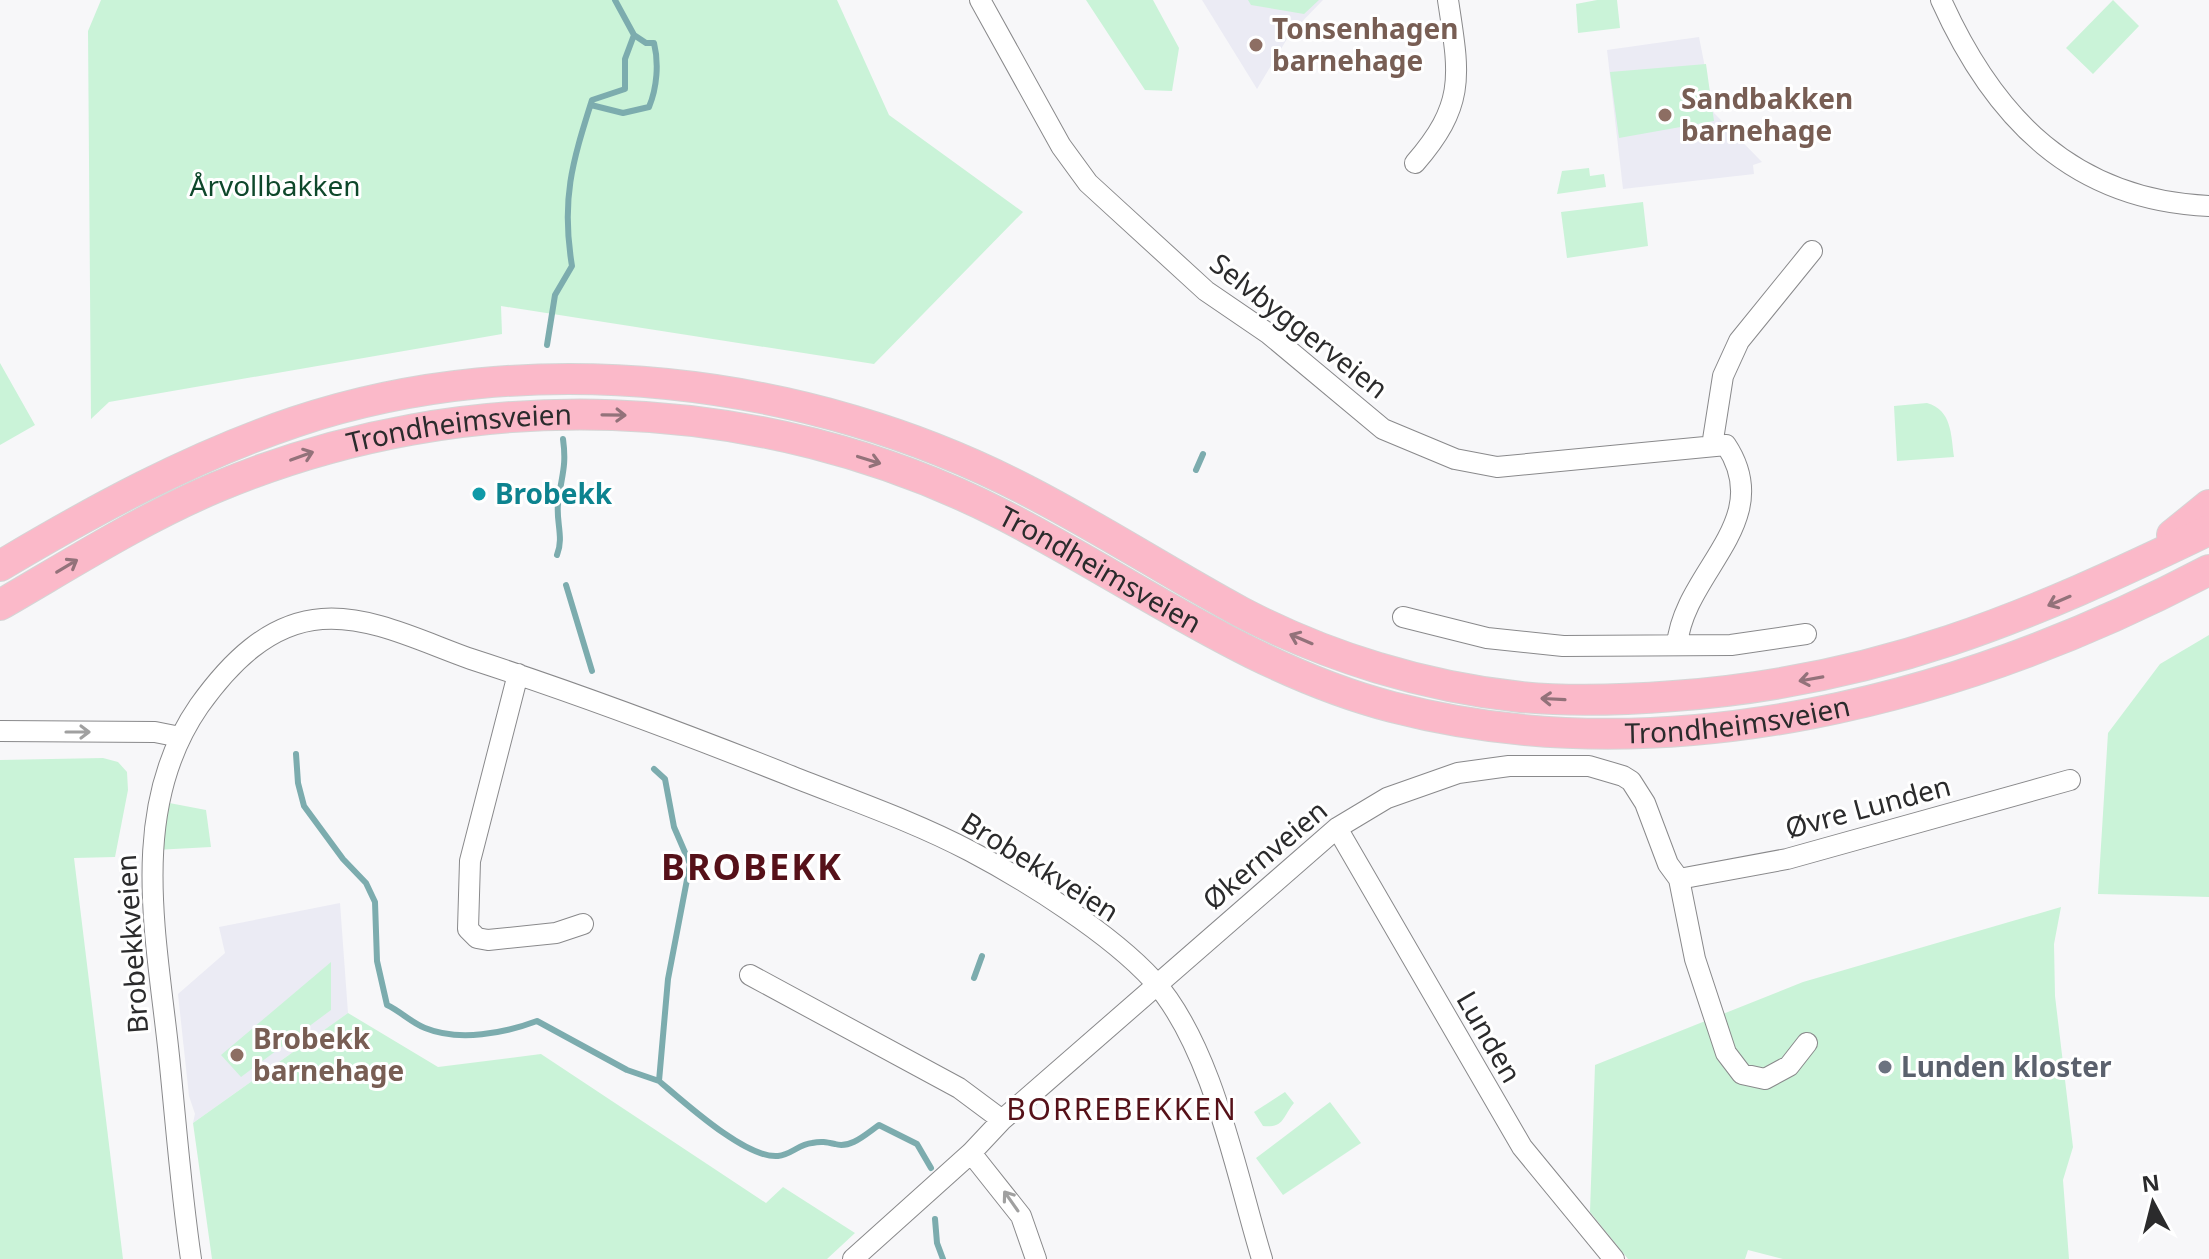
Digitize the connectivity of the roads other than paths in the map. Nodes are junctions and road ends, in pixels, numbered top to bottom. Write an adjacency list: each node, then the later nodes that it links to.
1 (980, 0): 7 (street, Selvbyggerveien)
2 (1448, 0): 4 (street)
3 (1941, 0): 5 (street)
4 (1415, 163)
5 (2209, 206)
6 (1812, 251): 7 (street)
7 (1712, 446): 16 (street)
8 (2209, 505): 11 (highway)
9 (2209, 530): 11 (highway, Trondheimsveien)
10 (0, 566): 11 (highway, Trondheimsveien, one-way to 10)
11 (2130, 568)
12 (2209, 570): 13 (highway, Trondheimsveien, one-way to 12)
13 (0, 605)
14 (1403, 617): 16 (street)
15 (1806, 634): 16 (street)
16 (1677, 645)
17 (518, 674): 19 (street, Brobekkveien); 23 (street); 25 (street, Brobekkveien)
18 (0, 731): 19 (street, one-way to 19)
19 (180, 737): 29 (street, Brobekkveien)
20 (2070, 780): 22 (street, Øvre Lunden)
21 (1337, 828): 22 (street, Økernveien); 25 (street, Økernveien); 33 (street, Lunden)
22 (1679, 879): 26 (street)
23 (583, 924)
24 (750, 975): 27 (street)
25 (1156, 983): 27 (street, Økernveien); 32 (street, Brobekkveien)
26 (1807, 1043)
27 (1002, 1120): 28 (street, Økernveien)
28 (971, 1153): 30 (street, Økernveien); 31 (street, one-way to 28)
29 (191, 1259)
30 (853, 1259)
31 (1036, 1259)
32 (1262, 1259)
33 (1614, 1259)

